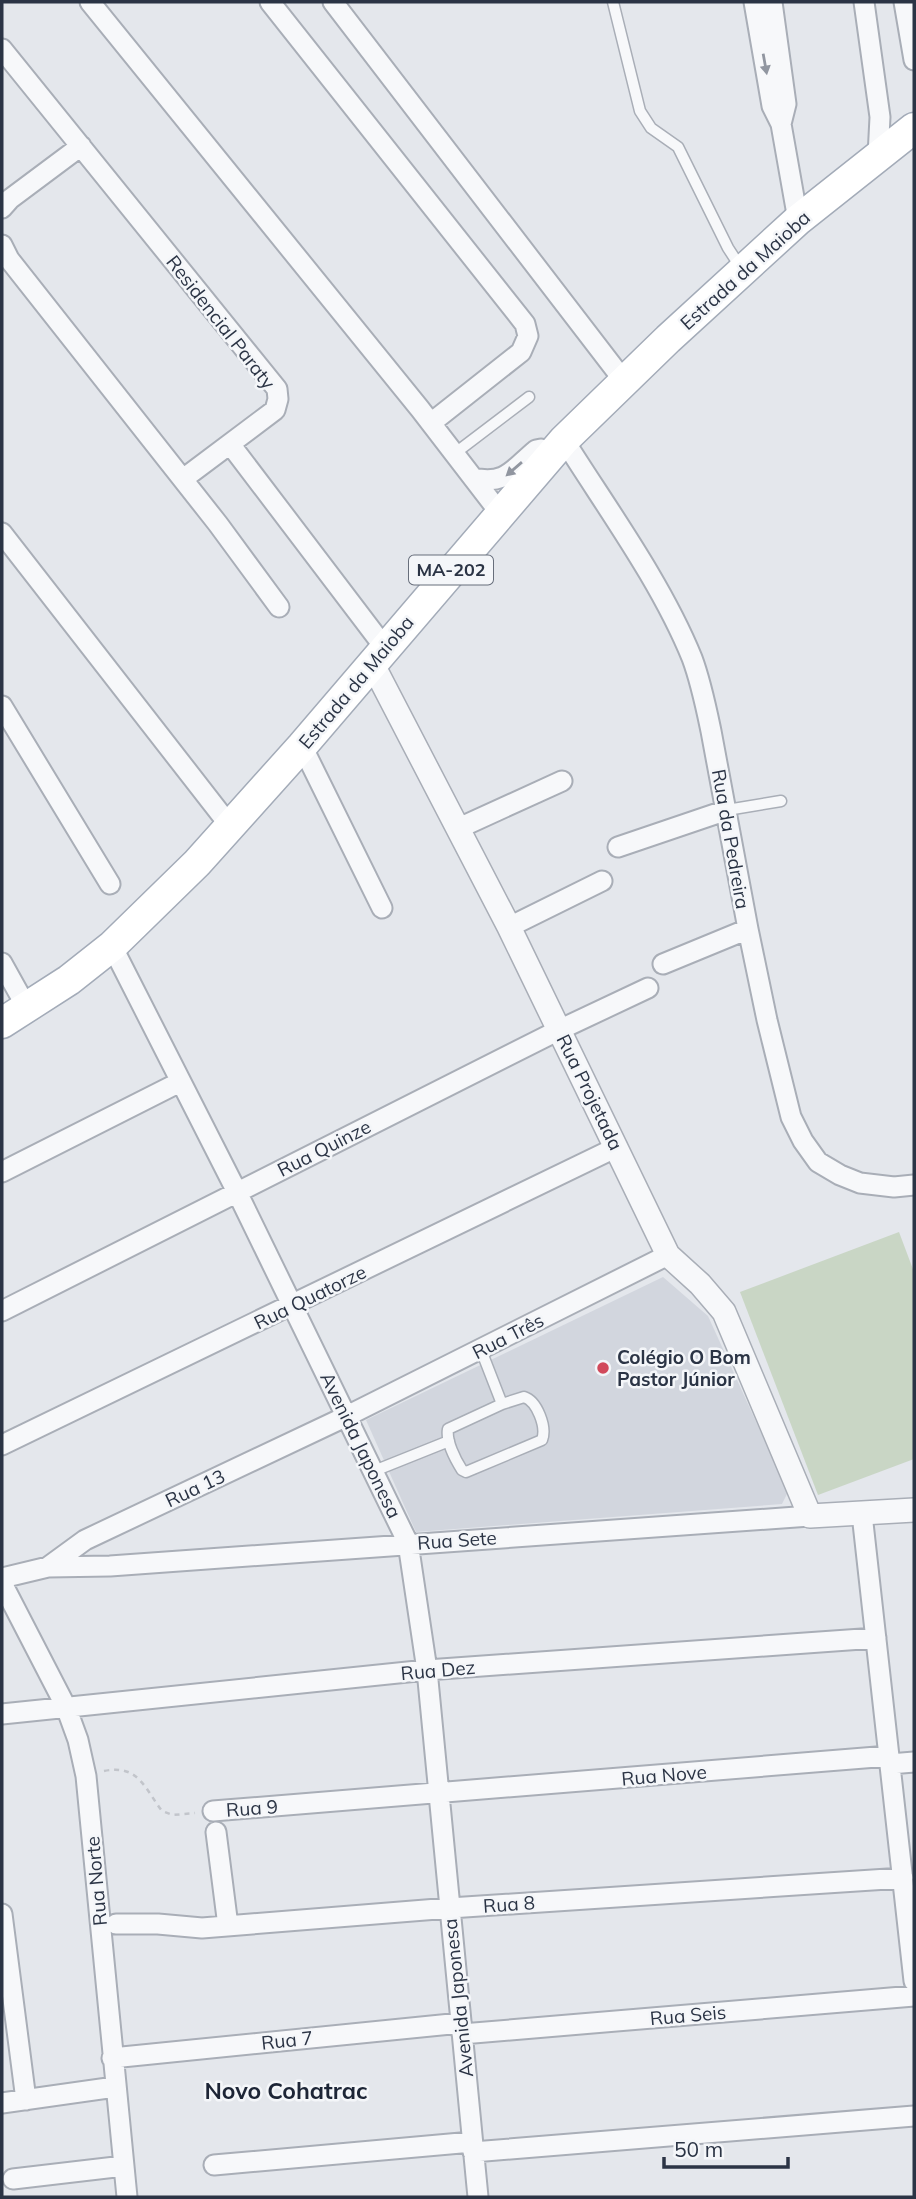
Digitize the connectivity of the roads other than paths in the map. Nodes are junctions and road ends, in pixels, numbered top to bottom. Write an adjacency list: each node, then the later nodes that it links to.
1 (90, 2): 21 (street)
2 (270, 2): 21 (street)
3 (333, 2): 19 (street)
4 (614, 2): 18 (lane)
5 (754, 2): 11 (street, one-way to 11)
6 (772, 2): 11 (street)
7 (863, 2): 14 (street)
8 (904, 2): 10 (street)
9 (2, 49): 13 (street, Residencial Paraty)
10 (914, 60)
11 (781, 124): 16 (street)
12 (914, 128): 14 (main road, Estrada da Maioba / MA-202)
13 (81, 146): 15 (street); 22 (street, Residencial Paraty)
14 (878, 156): 16 (main road, Estrada da Maioba / MA-202)
15 (2, 208)
16 (798, 219): 18 (main road, Estrada da Maioba / MA-202)
17 (2, 245): 26 (street)
18 (743, 272): 19 (main road, Estrada da Maioba / MA-202)
19 (624, 381): 23 (main road, Estrada da Maioba / MA-202)
20 (529, 397): 24 (lane)
21 (431, 423): 24 (street)
22 (230, 444): 26 (street, Residencial Paraty); 30 (street)
23 (557, 446): 25 (street, one-way to 25); 27 (main road, Estrada da Maioba / MA-202); 35 (street, Rua da Pedreira)
24 (454, 454): 25 (street)
25 (473, 478): 27 (street)
26 (183, 479): 29 (street)
27 (499, 513): 30 (main road, Estrada da Maioba / MA-202)
28 (2, 533): 36 (street)
29 (279, 607)
30 (378, 656): 32 (main road, Estrada da Maioba / MA-202); 37 (street, Rua Projetada)
31 (2, 706): 40 (street)
32 (302, 746): 36 (main road, Estrada da Maioba / MA-202); 41 (street)
33 (562, 781): 37 (street)
34 (781, 801): 35 (lane)
35 (727, 810): 38 (street); 43 (street, Rua da Pedreira)
36 (230, 826): 44 (main road, Estrada da Maioba / MA-202)
37 (459, 828): 42 (street, Rua Projetada)
38 (618, 847)
39 (602, 881): 42 (street)
40 (110, 884)
41 (382, 908)
42 (509, 927): 49 (street, Rua Projetada)
43 (748, 929): 46 (street); 53 (street, Rua da Pedreira)
44 (112, 946): 48 (main road, Estrada da Maioba / MA-202); 50 (street, Avenida Japonesa)
45 (2, 963): 48 (street)
46 (663, 964)
47 (648, 988): 49 (street, Rua Quinze)
48 (14, 1015)
49 (559, 1030): 51 (street, Rua Projetada); 54 (street, Rua Quinze)
50 (180, 1082): 52 (street); 54 (street, Avenida Japonesa)
51 (617, 1147): 55 (street, Rua Projetada); 56 (street, Rua Quatorze)
52 (2, 1172)
53 (914, 1185)
54 (237, 1192): 56 (street, Avenida Japonesa); 57 (street, Rua Quinze)
55 (668, 1255): 58 (street, Rua Três); 66 (street, Rua Projetada)
56 (292, 1306): 60 (street, Avenida Japonesa); 62 (street, Rua Quatorze)
57 (2, 1311)
58 (481, 1350): 59 (lane); 60 (street, Rua Três)
59 (502, 1404): 61 (lane); 61 (lane)
60 (347, 1416): 63 (street, Avenida Japonesa); 68 (street, Rua 13)
61 (449, 1441): 63 (lane)
62 (2, 1446)
63 (374, 1471): 67 (street, Avenida Japonesa)
64 (914, 1510): 65 (street, Rua Sete)
65 (862, 1514): 66 (street, Rua Sete); 70 (street)
66 (810, 1516): 67 (street, Rua Sete)
67 (408, 1543): 68 (street, Rua Sete); 71 (street, Avenida Japonesa)
68 (48, 1567): 69 (street, Rua Sete)
69 (2, 1581): 72 (street, Rua Norte)
70 (876, 1638): 71 (street, Rua Dez); 74 (street)
71 (427, 1670): 72 (street, Rua Dez); 76 (street, Avenida Japonesa)
72 (66, 1707): 73 (street, Rua Dez); 88 (street, Rua Norte)
73 (2, 1714)
74 (890, 1760): 75 (street); 76 (street, Rua Nove); 79 (street)
75 (914, 1762)
76 (440, 1794): 77 (street, Rua 9); 80 (street, Avenida Japonesa)
77 (213, 1811)
78 (216, 1832): 83 (street)
79 (903, 1878): 80 (street, Rua 8); 84 (street)
80 (450, 1908): 83 (street, Rua 8); 87 (street, Avenida Japonesa)
81 (2, 1914): 90 (street)
82 (116, 1924): 83 (street, Rua 8)
83 (228, 1926)
84 (914, 1975): 85 (street)
85 (914, 1981)
86 (914, 1996): 87 (street, Rua Seis)
87 (462, 2029): 88 (street, Rua 7); 93 (street, Avenida Japonesa)
88 (112, 2057): 89 (street, Rua Norte)
89 (115, 2087): 90 (street); 95 (street, Rua Norte)
90 (26, 2100): 91 (street)
91 (2, 2103)
92 (914, 2116): 93 (street)
93 (472, 2147): 94 (street); 98 (street, Avenida Japonesa)
94 (214, 2165)
95 (124, 2166): 96 (street); 97 (street, Rua Norte)
96 (13, 2179)
97 (127, 2197)
98 (478, 2197)

